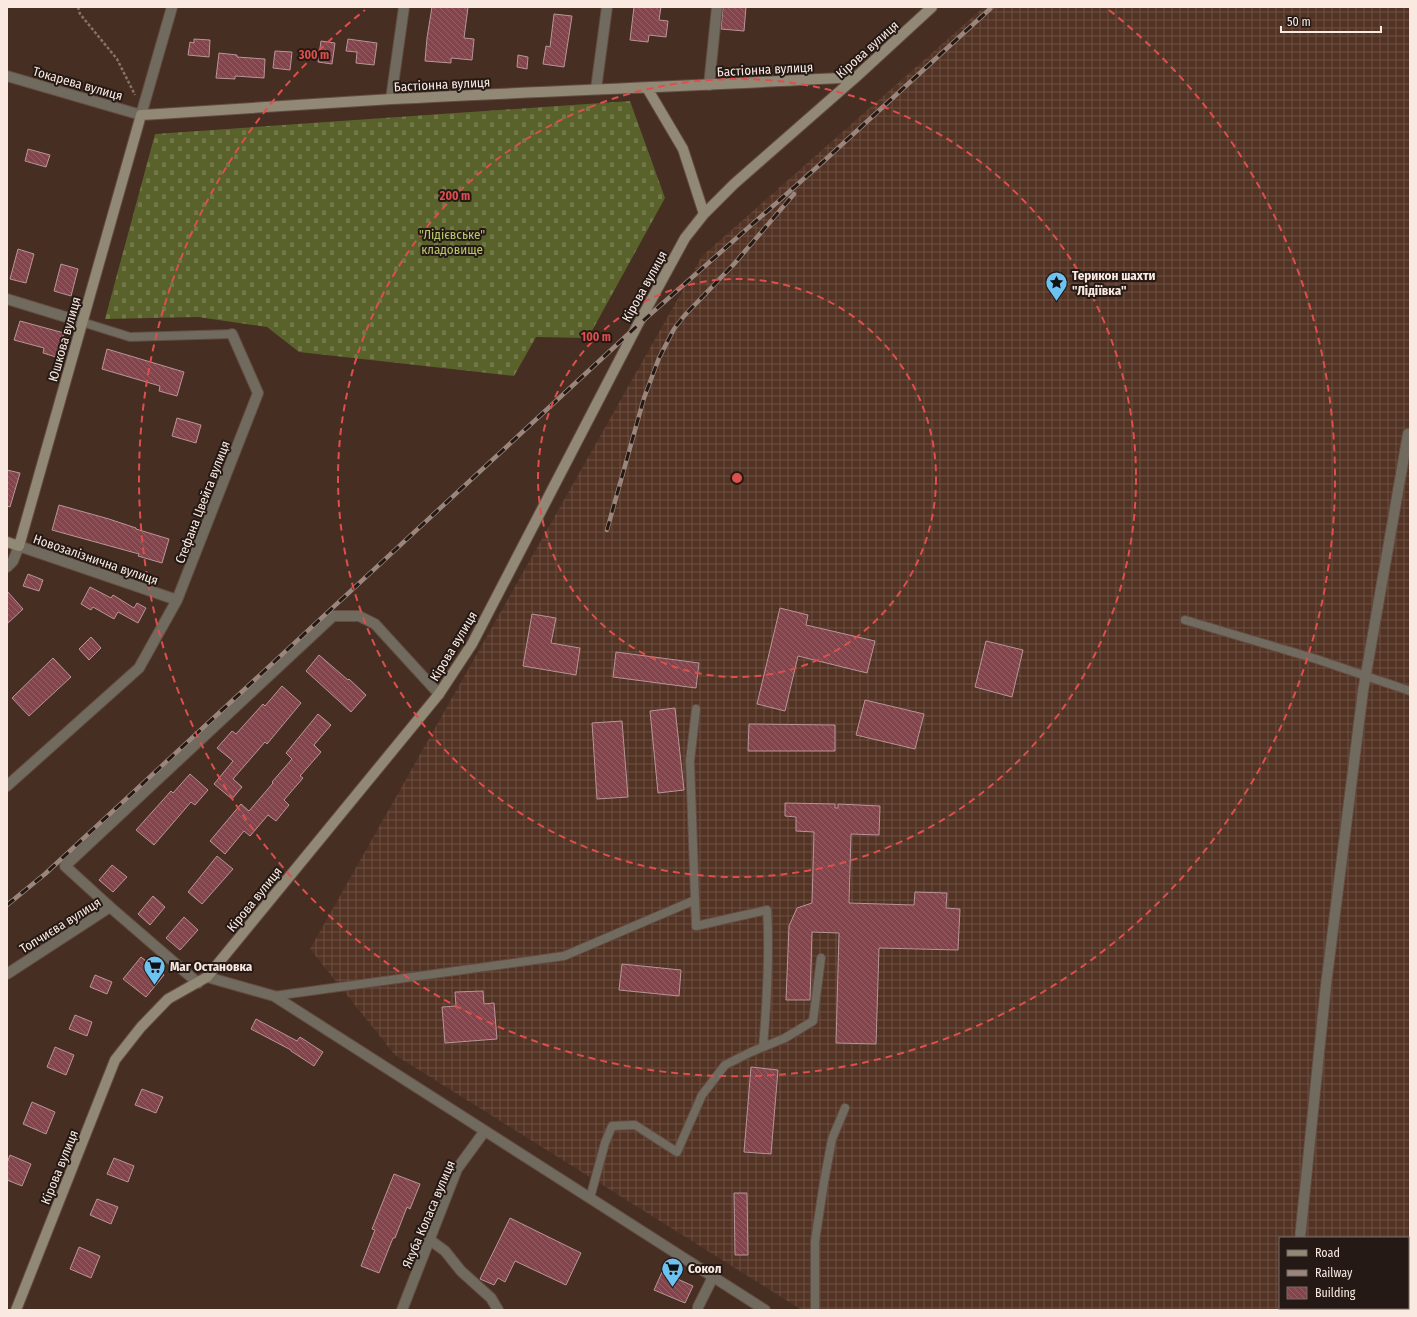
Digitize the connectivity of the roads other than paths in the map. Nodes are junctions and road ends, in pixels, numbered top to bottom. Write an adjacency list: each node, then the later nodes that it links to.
1 (172, 7): 12 (street)
2 (404, 7): 11 (street)
3 (607, 7): 10 (street)
4 (717, 7): 8 (street)
5 (932, 7): 7 (main road, Кірова вулиця)
6 (7, 76): 12 (street, Токарева вулиця)
7 (856, 77): 8 (main road, Бастіонна вулиця); 13 (main road, Кірова вулиця)
8 (709, 85): 9 (main road, Бастіонна вулиця)
9 (647, 88): 10 (main road, Бастіонна вулиця); 13 (main road)
10 (596, 89): 11 (main road, Бастіонна вулиця)
11 (391, 99): 12 (main road, Бастіонна вулиця)
12 (141, 115): 15 (main road, Юшкова вулиця)
13 (704, 214): 24 (main road, Кірова вулиця)
14 (7, 299): 15 (street)
15 (82, 322): 16 (lane); 19 (main road, Юшкова вулиця)
16 (232, 334): 21 (street, Стефана Цвейга вулиця)
17 (1409, 434): 38 (street)
18 (7, 542): 19 (main road, Новозалізнична вулиця)
19 (19, 546): 20 (street, Юшкова вулиця); 21 (street, Новозалізнична вулиця)
20 (7, 567)
21 (177, 600): 26 (street, Стефана Цвейга вулиця)
22 (1185, 620): 23 (lane)
23 (1410, 691)
24 (439, 694): 28 (street); 31 (main road, Кірова вулиця)
25 (696, 709): 27 (lane)
26 (7, 786)
27 (695, 900): 33 (lane); 34 (lane)
28 (110, 907): 30 (street, Топчиєва вулиця); 32 (street, Топчиєва вулиця)
29 (821, 958): 34 (lane)
30 (7, 974)
31 (207, 978): 32 (main road, Кірова вулиця); 33 (street)
32 (198, 983): 41 (main road, Кірова вулиця)
33 (274, 996): 36 (street)
34 (763, 1047): 37 (lane)
35 (845, 1108): 46 (lane)
36 (484, 1132): 37 (street); 39 (street, Якуба Коласа вулиця)
37 (590, 1198): 40 (street)
38 (1300, 1237)
39 (430, 1240): 42 (street, Якуба Коласа вулиця); 43 (street)
40 (713, 1277): 44 (street); 45 (street)
41 (16, 1310)
42 (402, 1310)
43 (498, 1310)
44 (698, 1310)
45 (765, 1310)
46 (815, 1310)

